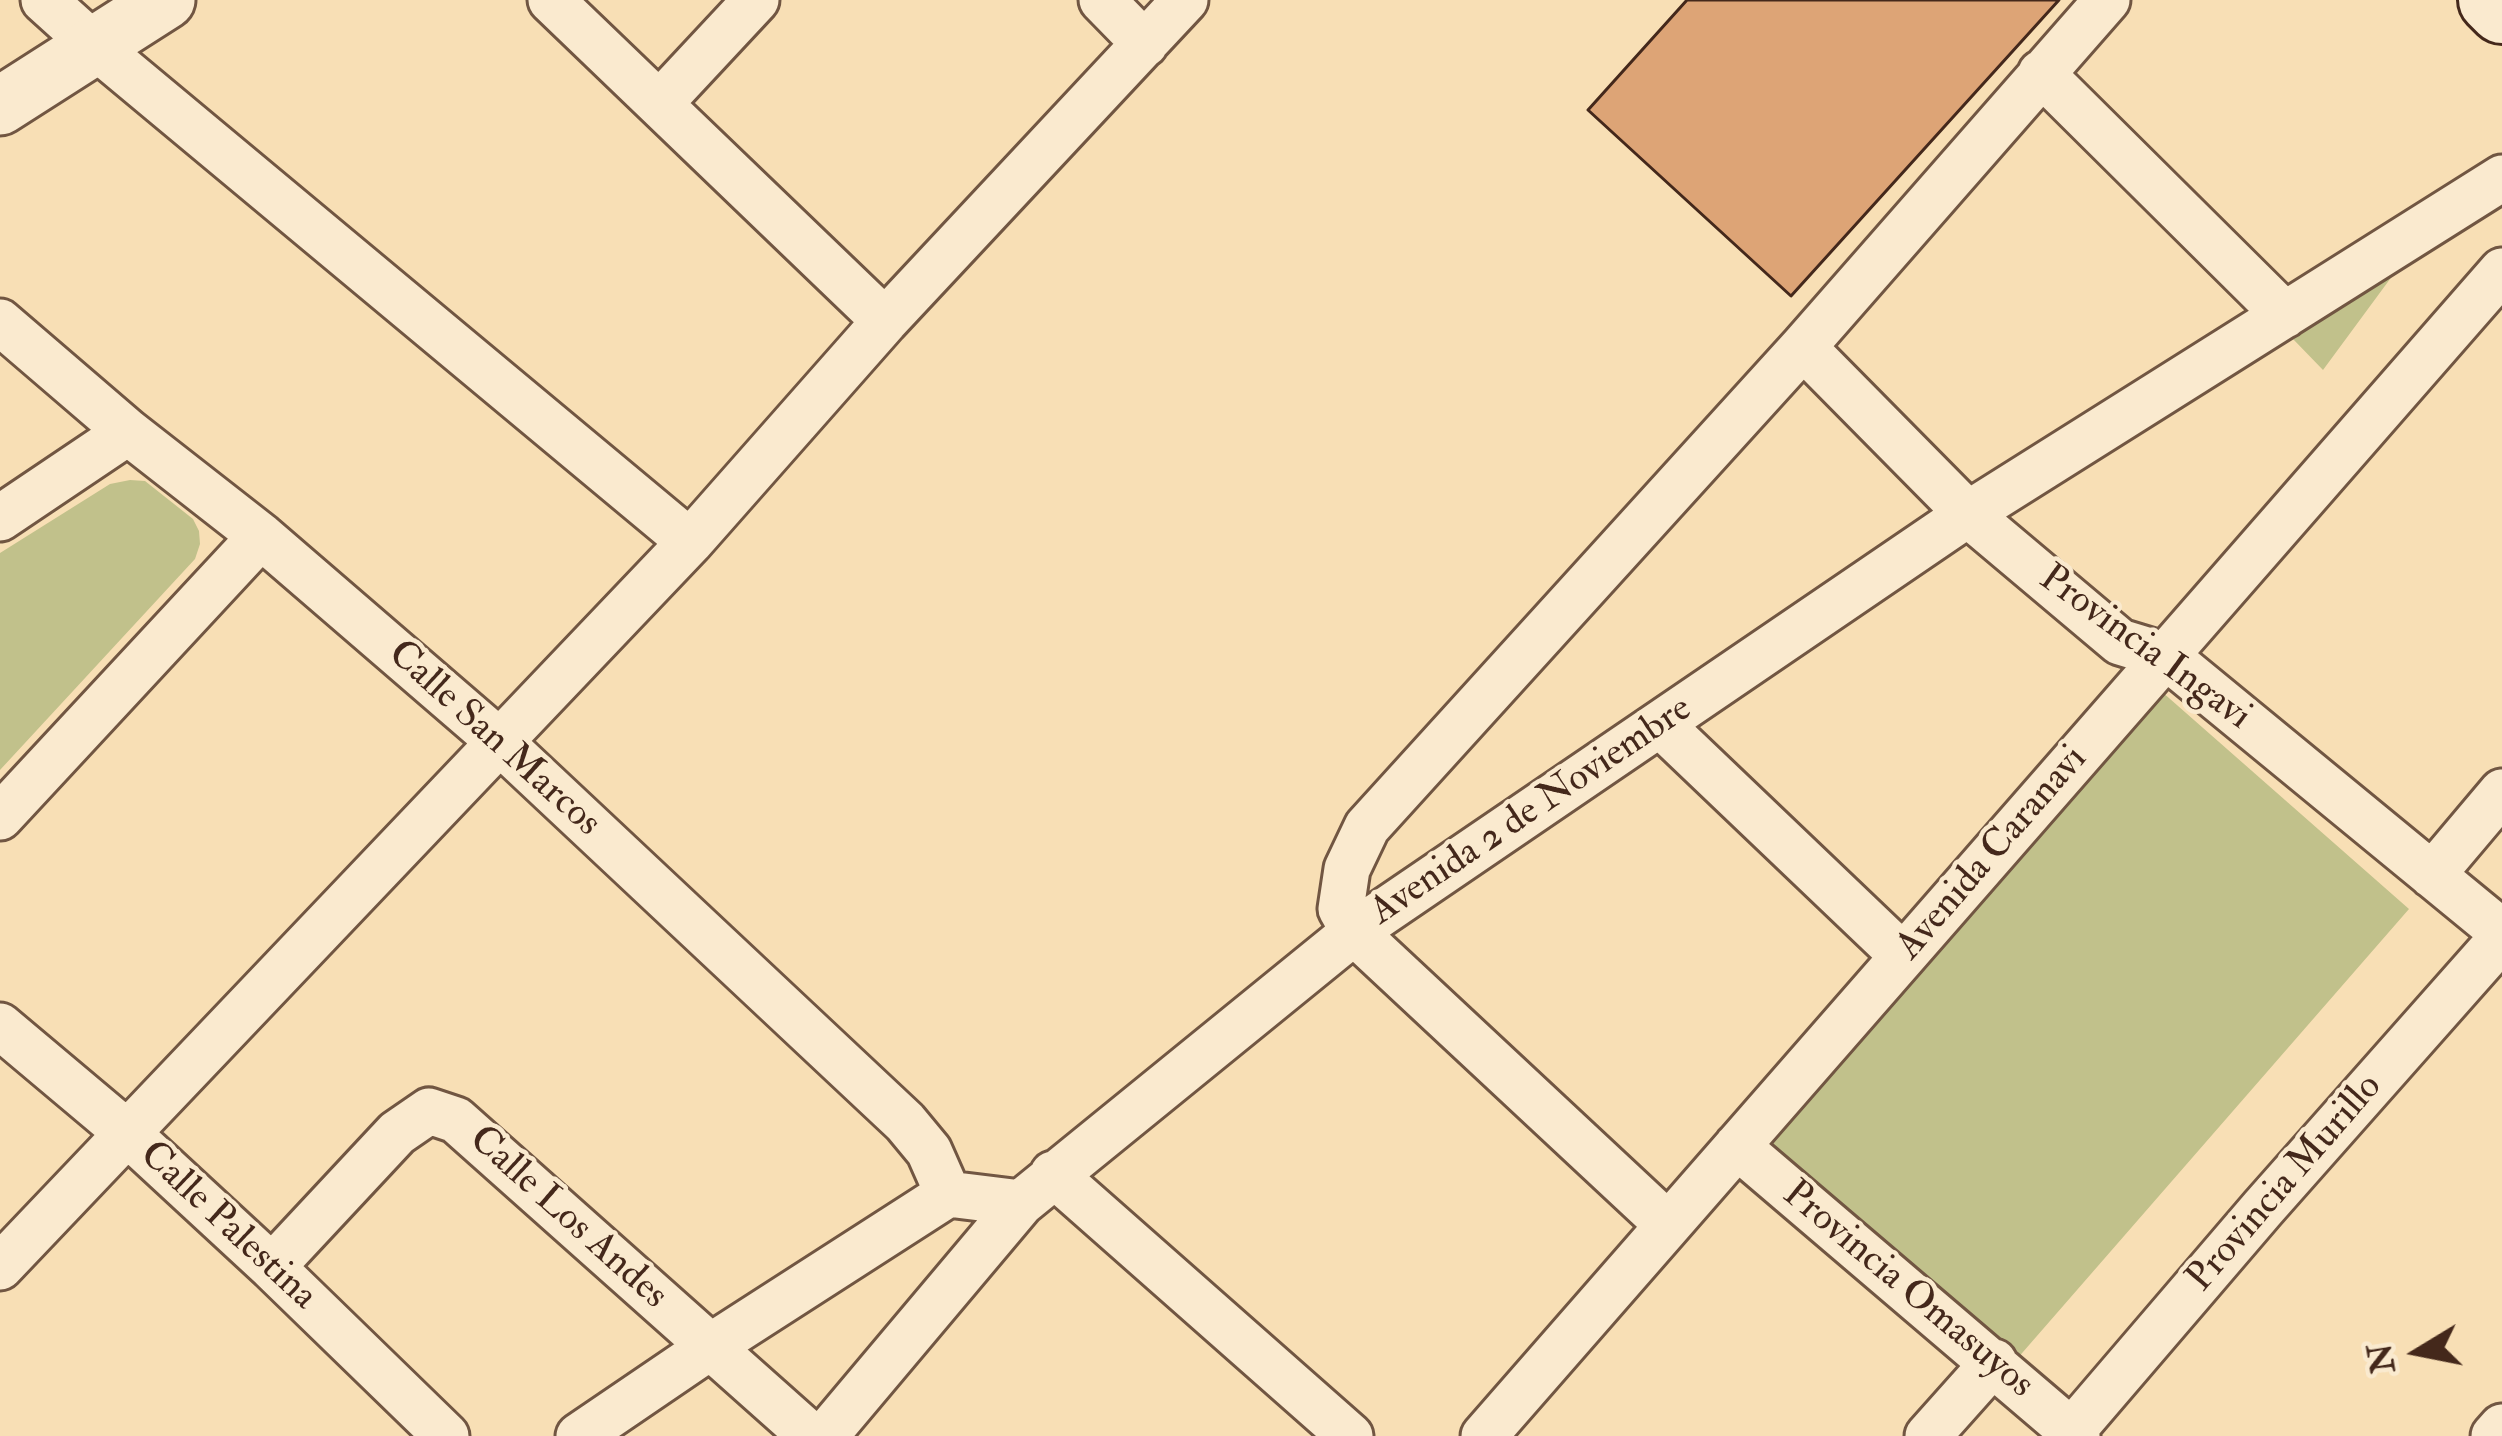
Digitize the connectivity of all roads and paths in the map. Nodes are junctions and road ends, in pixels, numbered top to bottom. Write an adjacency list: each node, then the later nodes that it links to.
1 (44, 0): 11 (street)
2 (166, 0): 11 (street)
3 (551, 0): 13 (street)
4 (756, 0): 13 (street)
5 (1102, 0): 10 (street)
6 (1185, 0): 10 (street)
7 (2108, 0): 12 (street)
8 (2492, 0): 9 (main road)
9 (2502, 10)
10 (1145, 44): 18 (street)
11 (96, 47): 14 (street); 25 (street)
12 (2041, 73): 17 (street); 20 (street)
13 (659, 103): 18 (street)
14 (0, 106)
15 (2502, 178): 17 (street, Avenida 2 de Noviembre)
16 (2502, 271): 26 (street, Avenida Caranavi)
17 (2285, 315): 22 (street, Avenida 2 de Noviembre)
18 (885, 321): 25 (street)
19 (0, 322): 21 (street, Calle San Marcos)
20 (1803, 346): 22 (street, Provincia Ingavi); 32 (street)
21 (128, 432): 23 (street); 24 (street, Calle San Marcos)
22 (1968, 514): 26 (street, Provincia Ingavi); 27 (street, Avenida 2 de Noviembre)
23 (0, 518)
24 (261, 536): 28 (street, Calle San Marcos); 30 (street)
25 (690, 542): 28 (street)
26 (2166, 656): 31 (street, Provincia Ingavi); 34 (street, Avenida Caranavi)
27 (1661, 724): 32 (street, Avenida 2 de Noviembre); 34 (street)
28 (502, 742): 36 (street); 39 (street, Calle San Marcos)
29 (2502, 791): 31 (street)
30 (0, 817)
31 (2432, 875): 33 (street, Provincia Ingavi)
32 (1354, 932): 38 (street, Avenida 2 de Noviembre); 40 (street)
33 (2502, 935): 46 (street, Provincia Murillo)
34 (1904, 956): 37 (street, Avenida Caranavi)
35 (0, 1026): 36 (street, Calle Palestina)
36 (126, 1132): 41 (street); 42 (street, Calle Palestina)
37 (1737, 1146): 40 (street, Avenida Caranavi); 44 (street, Provincia Omasuyos)
38 (1037, 1188): 39 (street); 50 (street, Avenida 2 de Noviembre); 51 (street)
39 (949, 1193): 43 (street)
40 (1668, 1226): 52 (street, Avenida Caranavi)
41 (0, 1267)
42 (272, 1267): 43 (street, Calle Los Andes); 47 (street, Calle Palestina)
43 (710, 1347): 48 (street); 49 (street, Calle Los Andes)
44 (1994, 1362): 46 (street, Provincia Omasuyos); 53 (street)
45 (2502, 1427): 54 (street)
46 (2074, 1434)
47 (446, 1436)
48 (579, 1436)
49 (811, 1436)
50 (825, 1436)
51 (1350, 1436)
52 (1484, 1436)
53 (1928, 1436)
54 (2494, 1436)

